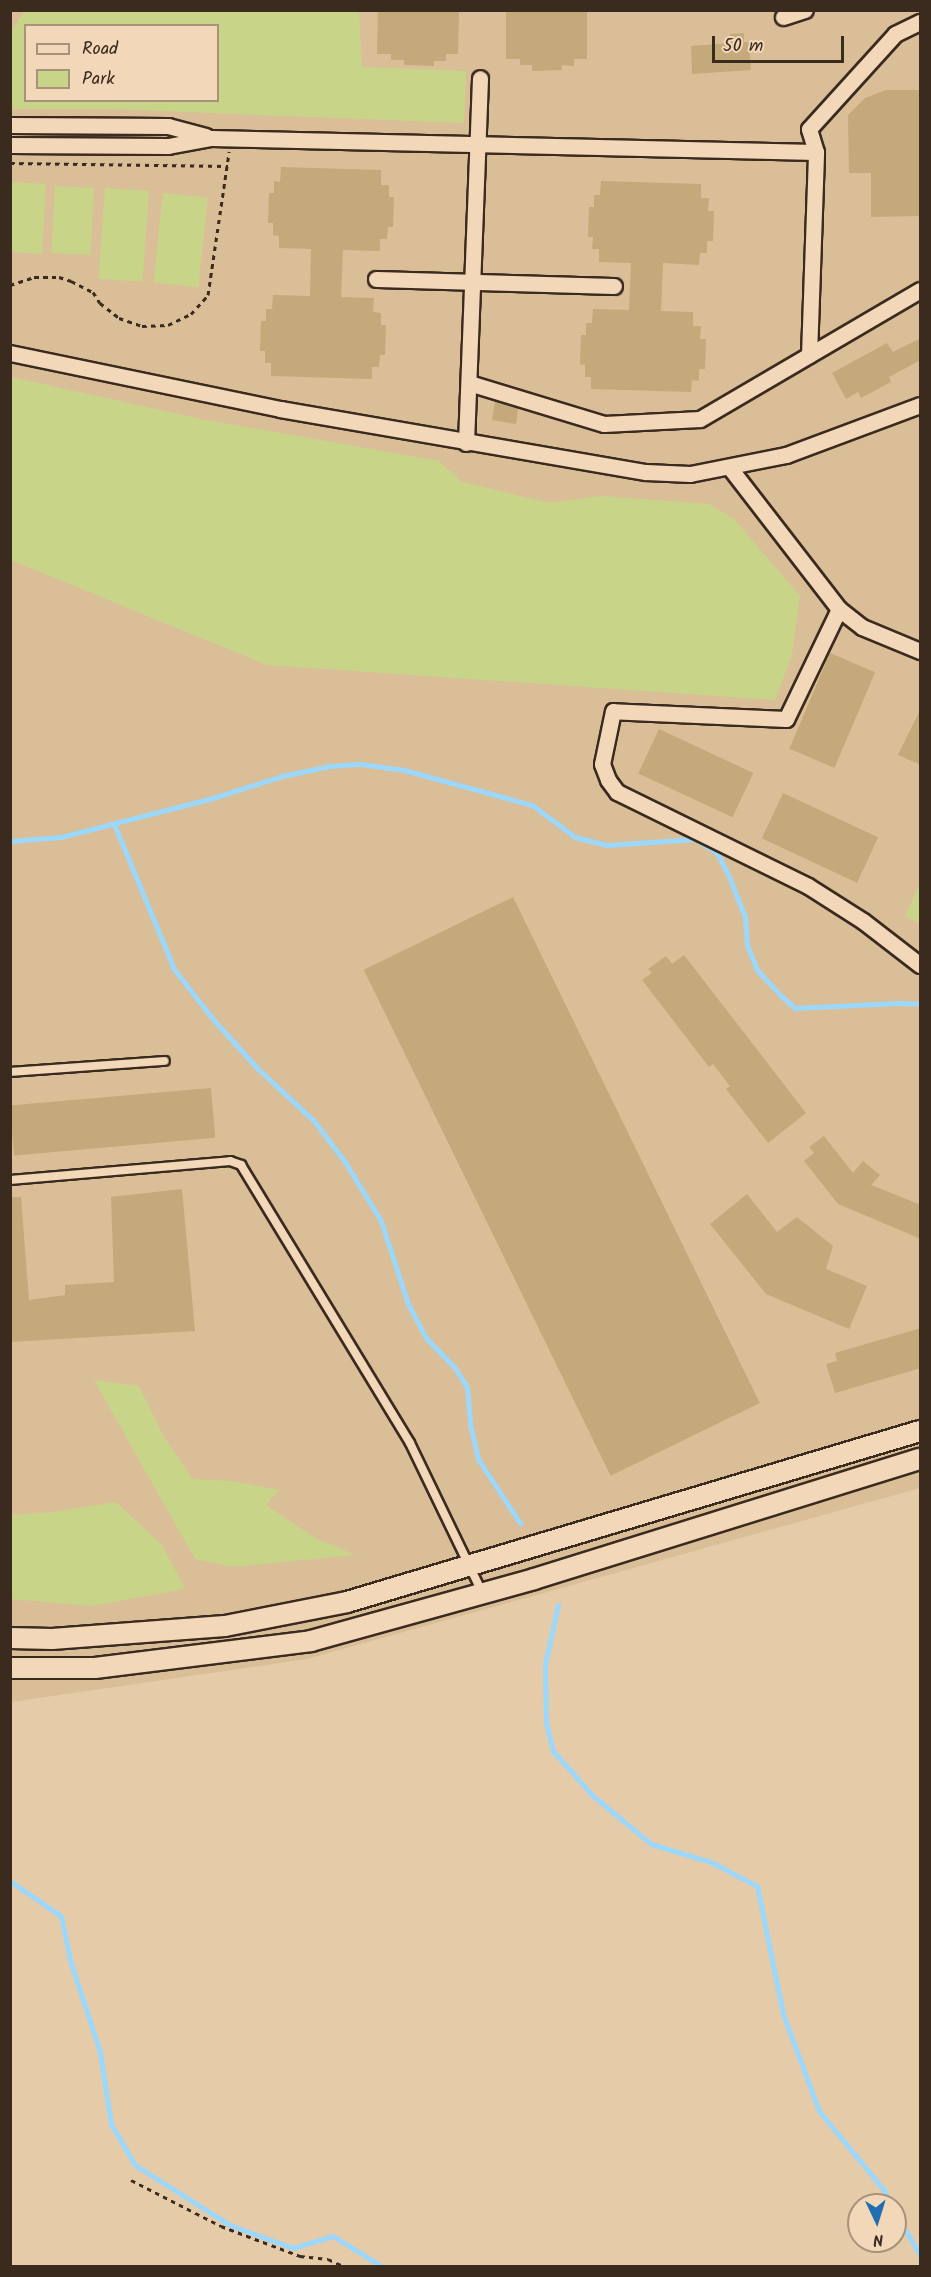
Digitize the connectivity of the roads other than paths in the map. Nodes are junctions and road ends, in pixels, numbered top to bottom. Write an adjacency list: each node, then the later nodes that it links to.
1 (805, 10): 2 (street)
2 (783, 17)
3 (921, 22): 9 (street)
4 (480, 78): 7 (street)
5 (10, 125): 6 (street)
6 (211, 138): 7 (street); 8 (street)
7 (478, 144): 9 (street); 11 (street)
8 (10, 145)
9 (816, 152): 15 (street)
10 (376, 279): 11 (street)
11 (472, 282): 12 (street); 16 (street)
12 (614, 286)
13 (921, 290): 15 (street)
14 (10, 352): 18 (street)
15 (809, 355): 16 (street)
16 (469, 383): 18 (street)
17 (921, 405): 19 (street)
18 (466, 443): 19 (street)
19 (730, 468): 20 (street)
20 (839, 609): 21 (street); 22 (street)
21 (921, 651)
22 (921, 965)
23 (165, 1061): 24 (lane)
24 (10, 1072)
25 (10, 1180): 30 (lane)
26 (921, 1431): 28 (street)
27 (921, 1459): 29 (street)
28 (826, 1461): 29 (street); 30 (street)
29 (833, 1486): 31 (street)
30 (470, 1566): 31 (lane); 32 (street)
31 (482, 1593): 33 (street)
32 (10, 1638)
33 (10, 1668)

